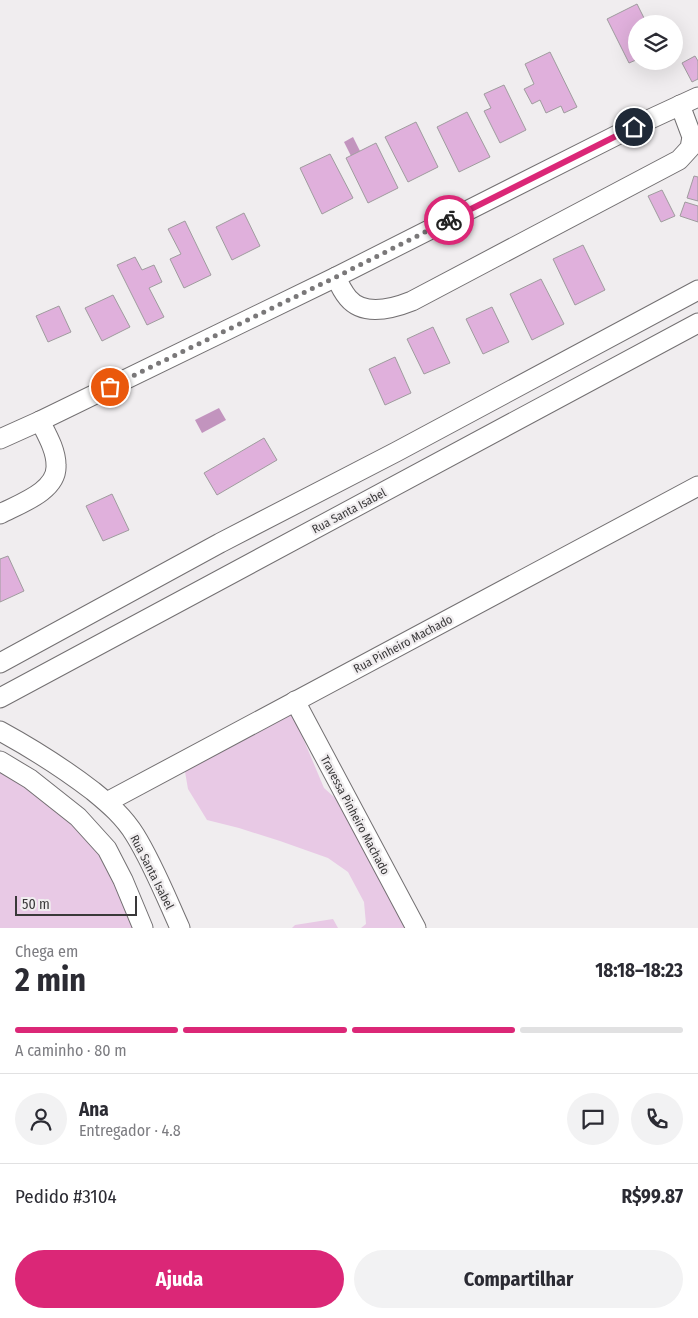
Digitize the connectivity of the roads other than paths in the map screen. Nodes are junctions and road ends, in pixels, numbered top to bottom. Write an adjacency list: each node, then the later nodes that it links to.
1 (698, 97): 2 (street)
2 (680, 105): 3 (street); 3 (street)
3 (336, 277): 6 (street)
4 (698, 290): 10 (street)
5 (698, 323): 11 (street, Rua Santa Isabel)
6 (40, 421): 7 (street); 9 (street)
7 (0, 439)
8 (698, 486): 12 (street, Rua Pinheiro Machado)
9 (0, 514)
10 (0, 663)
11 (0, 698)
12 (295, 701): 15 (street, Rua Pinheiro Machado); 18 (street, Travessa Pinheiro Machado)
13 (0, 731): 15 (street, Rua Santa Isabel)
14 (0, 761): 16 (street)
15 (107, 802): 17 (street, Rua Santa Isabel)
16 (143, 928)
17 (180, 928)
18 (416, 928)

